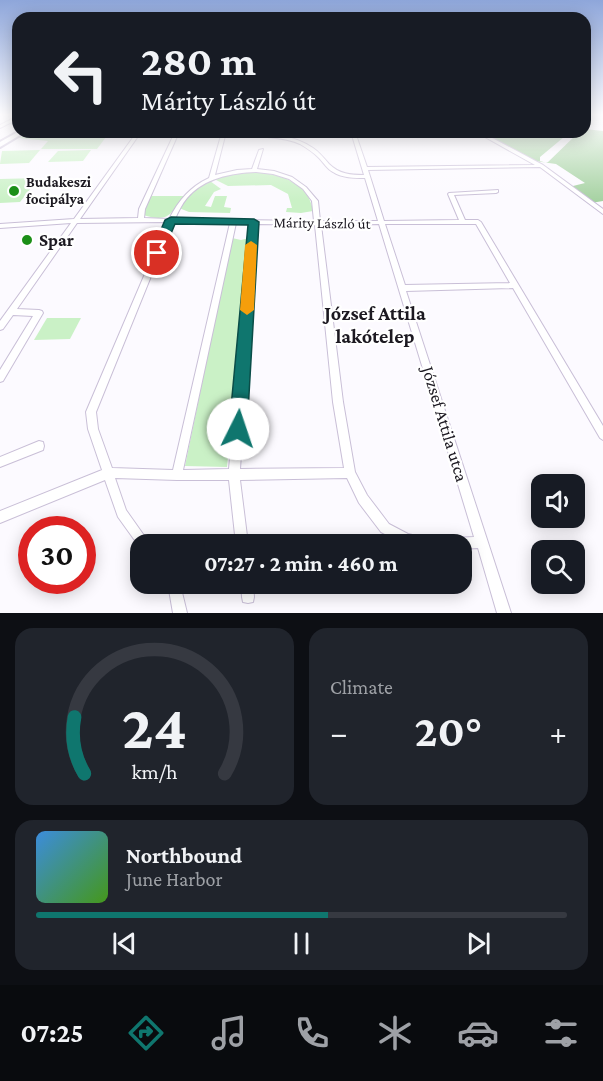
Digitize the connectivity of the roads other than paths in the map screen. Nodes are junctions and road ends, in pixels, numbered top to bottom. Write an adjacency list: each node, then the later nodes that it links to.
1 (131, 144): 15 (street)
2 (172, 144): 16 (street)
3 (221, 144): 12 (street)
4 (303, 144): 11 (street)
5 (357, 144): 9 (street, József Attila utca)
6 (500, 144): 8 (street)
7 (261, 150): 10 (street)
8 (541, 166): 9 (street); 14 (street)
9 (365, 169): 11 (street, József Attila utca)
10 (255, 171): 12 (street); 21 (street)
11 (368, 177): 22 (street, József Attila utca)
12 (212, 178): 17 (street)
13 (496, 192): 20 (street)
14 (603, 212)
15 (76, 220): 16 (street, Márity László út); 23 (street, Márity László út); 26 (street)
16 (141, 220): 17 (street, Márity László út)
17 (171, 220): 18 (street, Márity László út); 32 (street)
18 (233, 222): 19 (street, Márity László út); 34 (street)
19 (254, 222): 21 (street, Márity László út); 35 (street)
20 (463, 222): 22 (street, Márity László út); 24 (street)
21 (318, 223): 22 (street, Márity László út); 33 (street)
22 (381, 224): 25 (street, József Attila utca)
23 (0, 226)
24 (516, 285): 25 (street); 29 (street)
25 (403, 288): 40 (street, József Attila utca)
26 (10, 312): 27 (street); 28 (street)
27 (0, 327)
28 (0, 378)
29 (603, 435)
30 (39, 446): 31 (street)
31 (0, 462)
32 (109, 473): 34 (street); 36 (street); 37 (street)
33 (350, 473): 35 (street); 39 (street)
34 (177, 475): 35 (street)
35 (234, 475): 38 (street)
36 (0, 517)
37 (137, 534)
38 (241, 534)
39 (396, 534)
40 (482, 542): 41 (street); 44 (street, József Attila utca)
41 (472, 543)
42 (176, 594): 43 (street)
43 (180, 613)
44 (504, 613)

